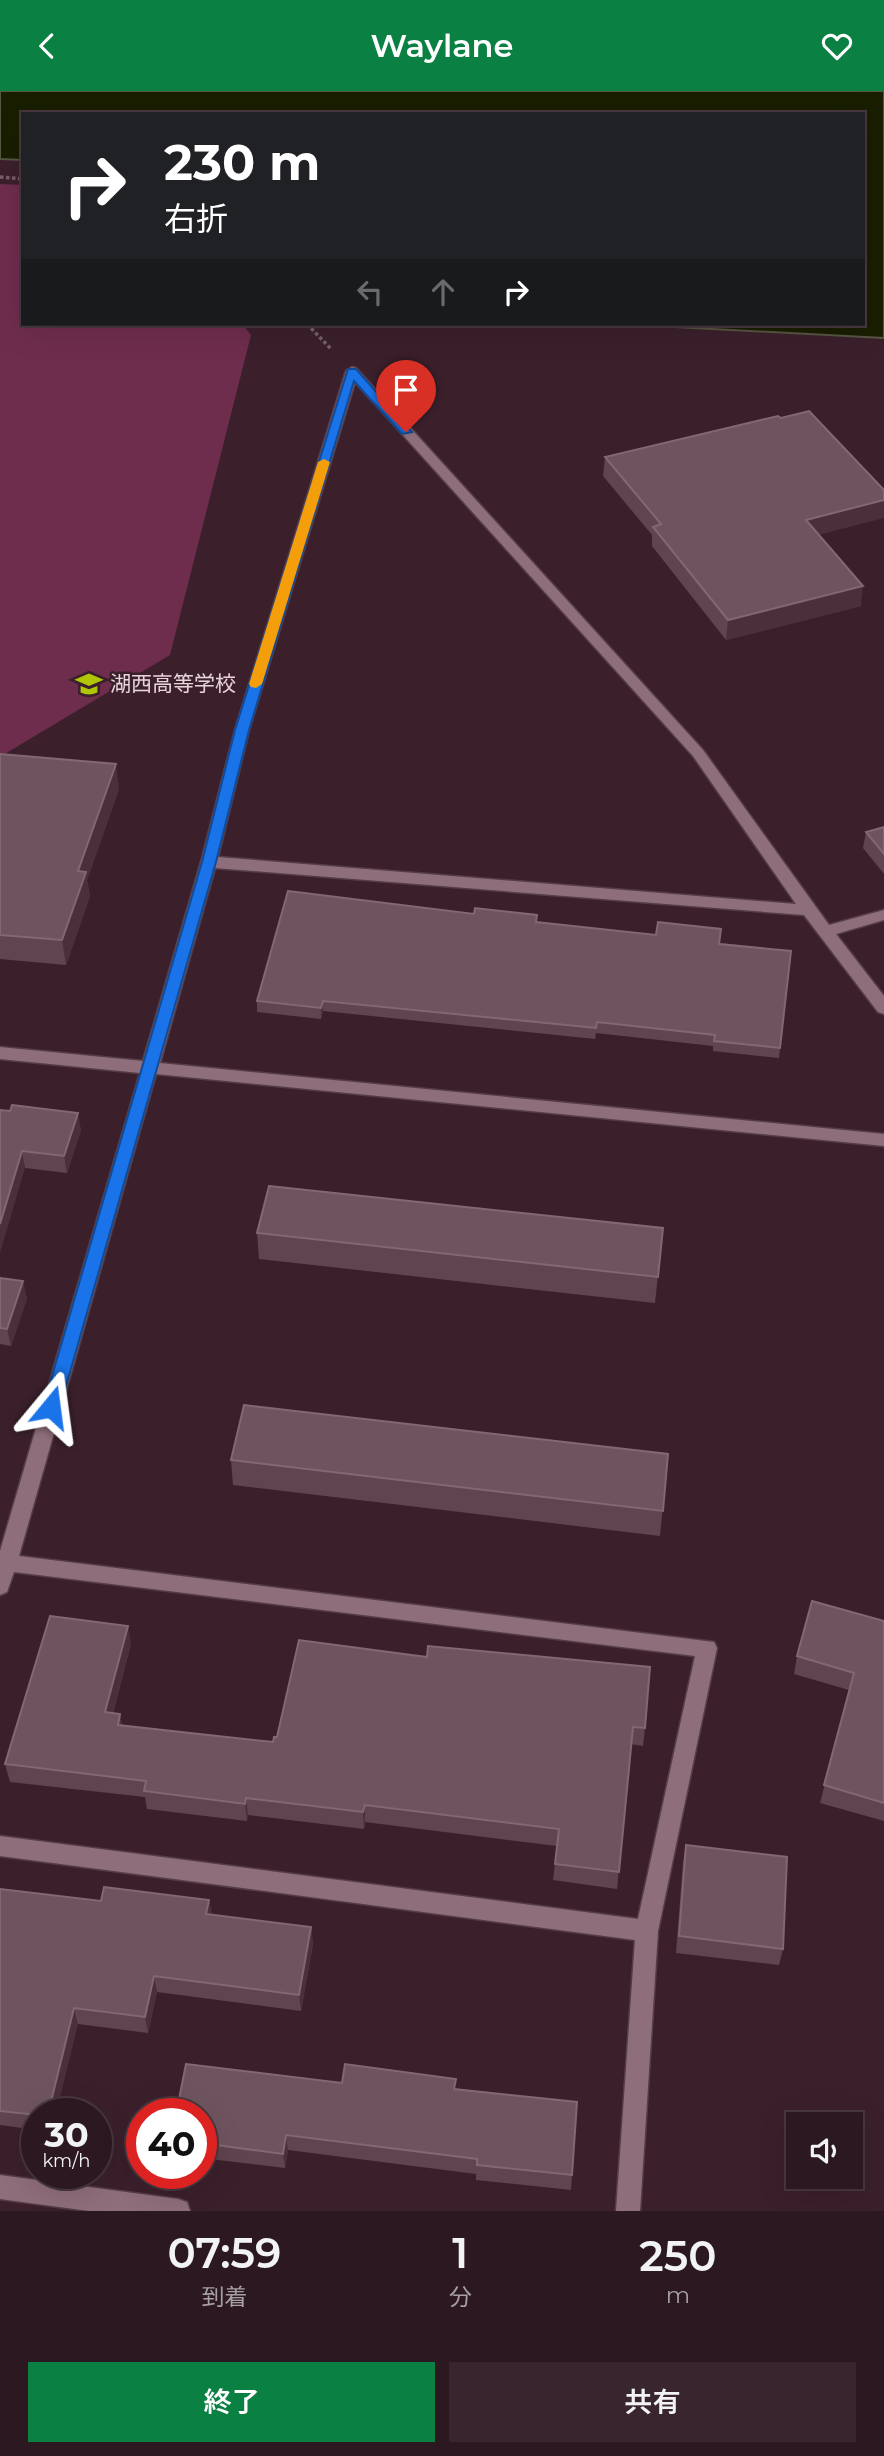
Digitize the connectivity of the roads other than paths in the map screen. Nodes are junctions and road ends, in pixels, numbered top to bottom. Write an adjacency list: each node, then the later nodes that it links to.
1 (209, 862): 2 (street); 2 (street); 7 (street)
2 (809, 910): 4 (street)
3 (884, 915): 4 (street)
4 (825, 932): 5 (street)
5 (884, 1008)
6 (0, 1053): 7 (street)
7 (149, 1068): 8 (street); 9 (street)
8 (884, 1140)
9 (3, 1563): 10 (street); 12 (street)
10 (0, 1586)
11 (0, 1846): 12 (street)
12 (648, 1931): 15 (street)
13 (0, 2187): 14 (street)
14 (178, 2211)
15 (628, 2211)

